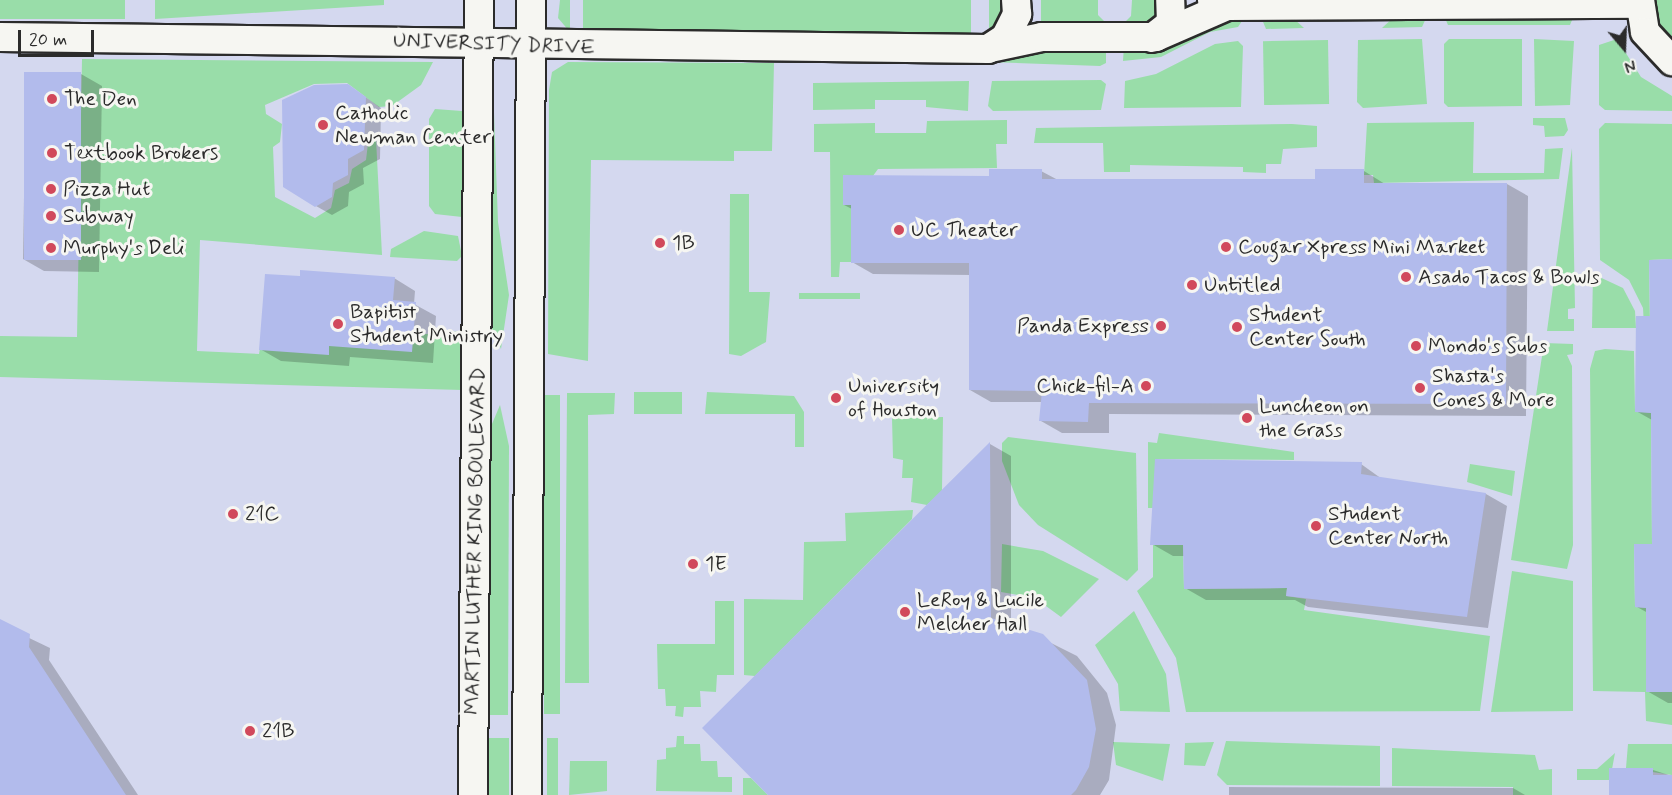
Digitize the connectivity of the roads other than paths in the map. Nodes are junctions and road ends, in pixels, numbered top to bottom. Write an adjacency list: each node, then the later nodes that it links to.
1 (479, 0): 9 (street, MARTIN LUTHER KING BOULEVARD)
2 (531, 0): 10 (street)
3 (1016, 0): 11 (street)
4 (1170, 0): 8 (street)
5 (1639, 2): 6 (street, UNIVERSITY DRIVE); 12 (street, UNIVERSITY DRIVE)
6 (1220, 3): 8 (street, UNIVERSITY DRIVE)
7 (0, 37): 9 (street, UNIVERSITY DRIVE)
8 (1156, 37): 11 (street, UNIVERSITY DRIVE)
9 (479, 42): 10 (street, UNIVERSITY DRIVE); 13 (street, MARTIN LUTHER KING BOULEVARD)
10 (530, 46): 11 (street, UNIVERSITY DRIVE); 14 (street)
11 (988, 49)
12 (1672, 62)
13 (473, 795)
14 (527, 795)

